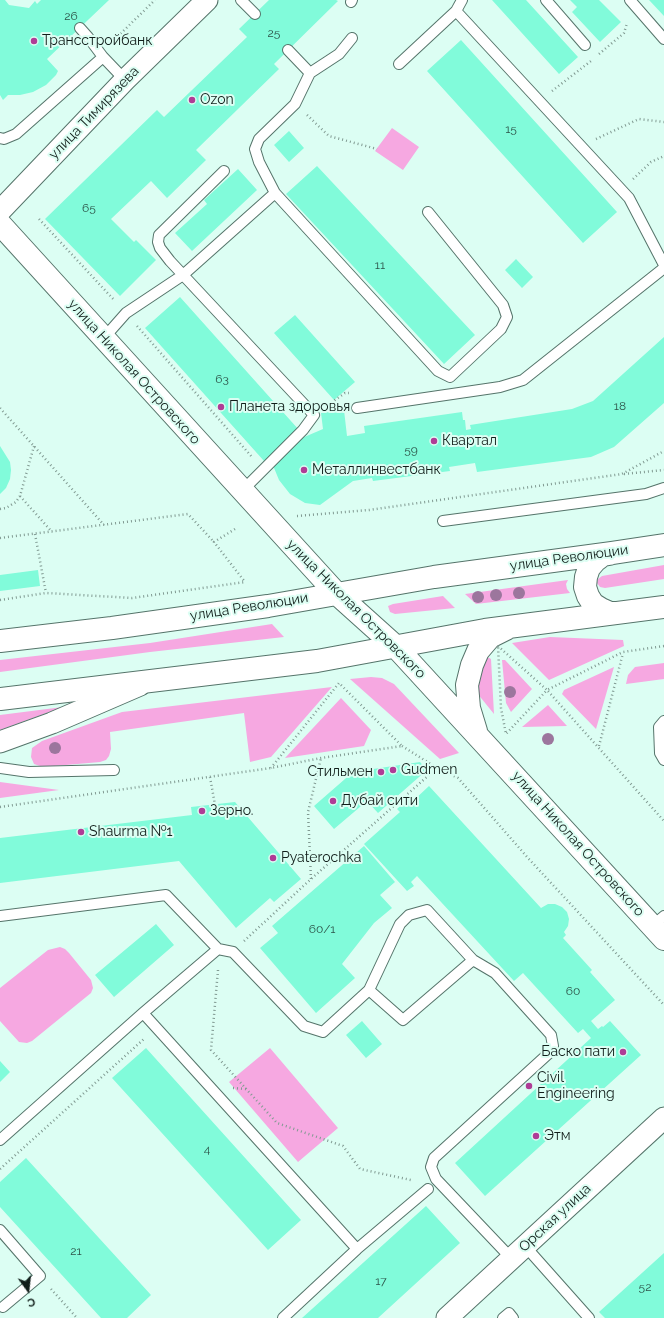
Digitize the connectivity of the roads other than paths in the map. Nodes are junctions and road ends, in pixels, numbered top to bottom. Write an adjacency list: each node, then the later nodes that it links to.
1 (207, 0): 16 (street, улица Тимирязева)
2 (241, 0): 7 (lane)
3 (462, 0): 6 (lane)
4 (546, 0): 11 (lane)
5 (630, 0): 10 (lane)
6 (456, 11): 14 (lane); 23 (lane)
7 (255, 14)
8 (80, 28): 13 (lane)
9 (352, 38): 15 (lane)
10 (664, 39)
11 (585, 45)
12 (288, 50): 15 (lane)
13 (102, 57): 16 (lane); 17 (lane)
14 (399, 64)
15 (310, 73): 19 (lane)
16 (125, 80): 20 (street, улица Тимирязева)
17 (0, 138)
18 (224, 171): 25 (lane)
19 (274, 193): 21 (lane); 25 (lane)
20 (0, 211)
21 (428, 212)
22 (0, 224): 26 (main road, улица Николая Островского)
23 (664, 265)
24 (664, 268): 27 (lane)
25 (183, 275): 26 (lane); 29 (lane)
26 (103, 339): 29 (main road, улица Николая Островского)
27 (357, 408)
28 (664, 488): 30 (lane)
29 (242, 491): 33 (main road, улица Николая Островского)
30 (442, 520)
31 (664, 545): 32 (main road, улица Революции)
32 (612, 553): 33 (main road, улица Революции); 35 (main road)
33 (336, 593): 37 (main road, улица Революции); 38 (main road, улица Николая Островского)
34 (664, 607): 35 (main road)
35 (619, 613): 36 (main road)
36 (509, 627): 38 (main road); 42 (main road)
37 (0, 641)
38 (395, 646): 39 (main road); 42 (main road, улица Николая Островского)
39 (148, 682): 40 (main road); 43 (street)
40 (0, 699)
41 (664, 721): 44 (lane)
42 (477, 734): 48 (main road, улица Николая Островского)
43 (0, 742)
44 (664, 760)
45 (0, 768): 46 (lane)
46 (114, 770)
47 (0, 916): 49 (lane)
48 (660, 927)
49 (218, 948): 51 (lane); 52 (lane)
50 (473, 960): 51 (lane); 51 (lane); 58 (lane)
51 (369, 990)
52 (143, 1013): 54 (lane); 57 (lane)
53 (664, 1118): 58 (street, Орская улица)
54 (0, 1140)
55 (428, 1189): 57 (lane)
56 (0, 1230): 59 (lane)
57 (357, 1249): 60 (lane)
58 (518, 1252): 61 (street, Орская улица); 64 (lane)
59 (3, 1307)
60 (283, 1318)
61 (447, 1318)
62 (503, 1318): 63 (lane)
63 (513, 1318)
64 (589, 1318)

